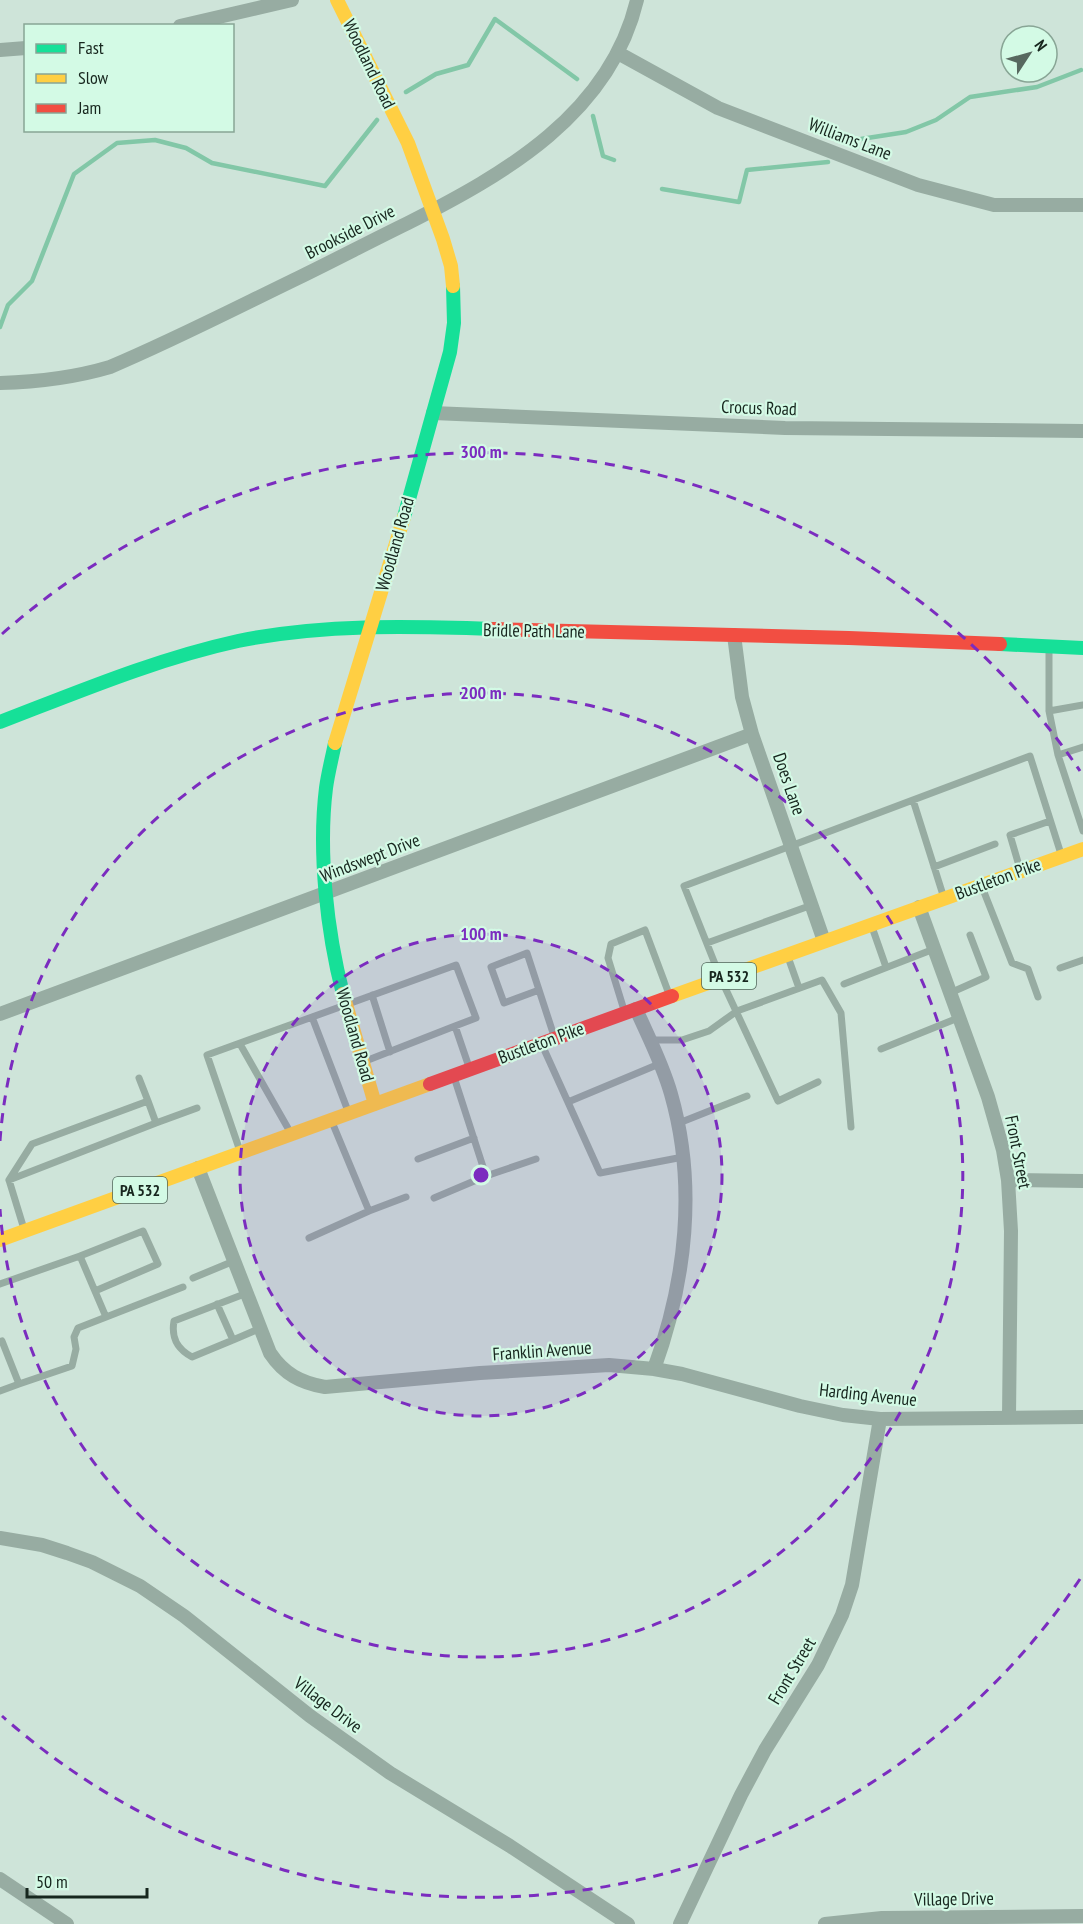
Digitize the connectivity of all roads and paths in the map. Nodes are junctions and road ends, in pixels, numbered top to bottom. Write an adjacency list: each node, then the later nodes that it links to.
1 (292, 0): 4 (street)
2 (337, 0): 9 (street, Woodland Road)
3 (637, 0): 7 (street, Brookside Drive)
4 (189, 24)
5 (24, 48): 6 (street)
6 (0, 50)
7 (618, 53): 8 (street, Williams Lane); 9 (street, Brookside Drive)
8 (1083, 205)
9 (433, 210): 10 (street, Brookside Drive); 11 (street, Woodland Road)
10 (0, 383)
11 (433, 412): 12 (street, Crocus Road); 13 (street, Woodland Road)
12 (1083, 431)
13 (370, 628): 14 (street, Bridle Path Lane); 19 (street, Bridle Path Lane); 34 (street, Woodland Road)
14 (734, 635): 15 (street, Bridle Path Lane); 20 (street, Does Lane)
15 (1049, 647): 16 (street, Bridle Path Lane); 18 (lane)
16 (1083, 648)
17 (1083, 705): 18 (lane)
18 (1049, 711): 22 (lane)
19 (0, 722)
20 (752, 734): 28 (street, Does Lane); 34 (street, Windswept Drive)
21 (1083, 747): 22 (lane)
22 (1058, 755): 24 (lane)
23 (913, 800): 25 (lane); 28 (lane); 31 (lane)
24 (1081, 819): 26 (lane)
25 (1050, 821): 30 (lane); 32 (lane)
26 (1083, 831)
27 (995, 844): 31 (lane)
28 (792, 847): 36 (street, Does Lane); 41 (lane)
29 (1082, 854): 30 (street, Bustleton Pike / PA 532)
30 (1062, 856): 32 (street, Bustleton Pike / PA 532)
31 (934, 867): 35 (lane)
32 (1021, 871): 33 (street, Bustleton Pike / PA 532)
33 (981, 885): 35 (street, Bustleton Pike / PA 532); 54 (lane)
34 (327, 894): 55 (street, Woodland Road); 58 (street, Windswept Drive)
35 (944, 898): 37 (street, Bustleton Pike / PA 532)
36 (812, 905): 40 (street, Does Lane); 41 (lane)
37 (919, 907): 38 (street, Bustleton Pike / PA 532); 42 (street, Front Street)
38 (871, 924): 40 (street, Bustleton Pike / PA 532); 45 (lane)
39 (970, 936): 51 (lane)
40 (824, 941): 43 (street, Bustleton Pike / PA 532)
41 (707, 943): 47 (lane)
42 (934, 949): 45 (lane); 51 (street, Front Street)
43 (787, 955): 47 (street, Bustleton Pike / PA 532); 49 (lane)
44 (1083, 960): 46 (lane)
45 (886, 967): 48 (lane)
46 (1060, 968)
47 (721, 979): 53 (street, Bustleton Pike / PA 532); 57 (lane)
48 (844, 984)
49 (799, 988): 57 (lane); 82 (lane)
50 (539, 990): 50 (lane); 63 (lane)
51 (950, 993): 60 (street, Front Street)
52 (372, 995): 55 (lane); 61 (lane); 66 (lane)
53 (670, 997): 56 (street, Bustleton Pike / PA 532); 56 (lane)
54 (1038, 997)
55 (345, 1004): 59 (lane); 67 (street, Woodland Road)
56 (630, 1011): 62 (street); 63 (street, Bustleton Pike / PA 532)
57 (737, 1011): 62 (lane); 72 (lane)
58 (0, 1014)
59 (312, 1017): 64 (lane); 78 (lane)
60 (958, 1018): 65 (lane); 92 (street, Front Street)
61 (455, 1026): 66 (lane); 69 (lane)
62 (649, 1040): 68 (street)
63 (548, 1041): 69 (street, Bustleton Pike / PA 532); 75 (lane)
64 (240, 1044): 83 (lane); 85 (lane)
65 (881, 1049)
66 (390, 1052): 67 (lane)
67 (362, 1063): 76 (street, Woodland Road)
68 (659, 1064): 75 (lane); 80 (street)
69 (470, 1069): 70 (street, Bustleton Pike / PA 532)
70 (453, 1075): 76 (street, Bustleton Pike / PA 532); 84 (lane)
71 (140, 1078): 74 (lane)
72 (818, 1082)
73 (747, 1096): 80 (lane)
74 (148, 1101): 81 (lane); 91 (lane)
75 (568, 1102): 86 (lane)
76 (375, 1104): 78 (street, Bustleton Pike / PA 532)
77 (197, 1108): 81 (lane)
78 (349, 1113): 79 (street, Bustleton Pike / PA 532)
79 (331, 1120): 83 (street, Bustleton Pike / PA 532); 96 (lane)
80 (679, 1123): 86 (street)
81 (156, 1124): 91 (lane)
82 (851, 1127)
83 (292, 1135): 85 (street, Bustleton Pike / PA 532)
84 (474, 1138): 88 (lane); 90 (lane)
85 (240, 1153): 89 (street, Bustleton Pike / PA 532)
86 (683, 1157): 112 (street)
87 (536, 1158): 90 (lane)
88 (418, 1159)
89 (198, 1168): 97 (street, Bustleton Pike / PA 532); 101 (street, Franklin Avenue)
90 (486, 1176): 95 (lane)
91 (9, 1180): 97 (lane)
92 (1008, 1180): 93 (street); 115 (street, Front Street)
93 (1083, 1181)
94 (406, 1197): 96 (lane)
95 (434, 1198)
96 (369, 1212): 98 (lane)
97 (25, 1231): 99 (street, Bustleton Pike / PA 532)
98 (309, 1238)
99 (0, 1240)
100 (80, 1256): 103 (lane); 105 (lane); 105 (lane)
101 (234, 1261): 102 (lane); 106 (street, Franklin Avenue)
102 (193, 1278)
103 (0, 1284)
104 (183, 1287): 108 (lane)
105 (95, 1292): 108 (lane)
106 (247, 1293): 107 (lane); 109 (street, Franklin Avenue)
107 (217, 1304): 110 (lane); 110 (lane)
108 (105, 1317): 113 (lane)
109 (261, 1328): 110 (lane); 112 (street, Franklin Avenue)
110 (233, 1340)
111 (0, 1342): 113 (lane)
112 (654, 1369): 117 (street, Harding Avenue)
113 (19, 1384): 114 (lane)
114 (0, 1391)
115 (1009, 1417): 116 (street, Harding Avenue); 117 (street, Harding Avenue)
116 (1083, 1417)
117 (880, 1419): 123 (street, Front Street)
118 (0, 1538): 122 (street, Village Drive)
119 (0, 1879): 121 (street)
120 (1083, 1916): 124 (street, Village Drive)
121 (67, 1924)
122 (628, 1924)
123 (680, 1924)
124 (825, 1924)

